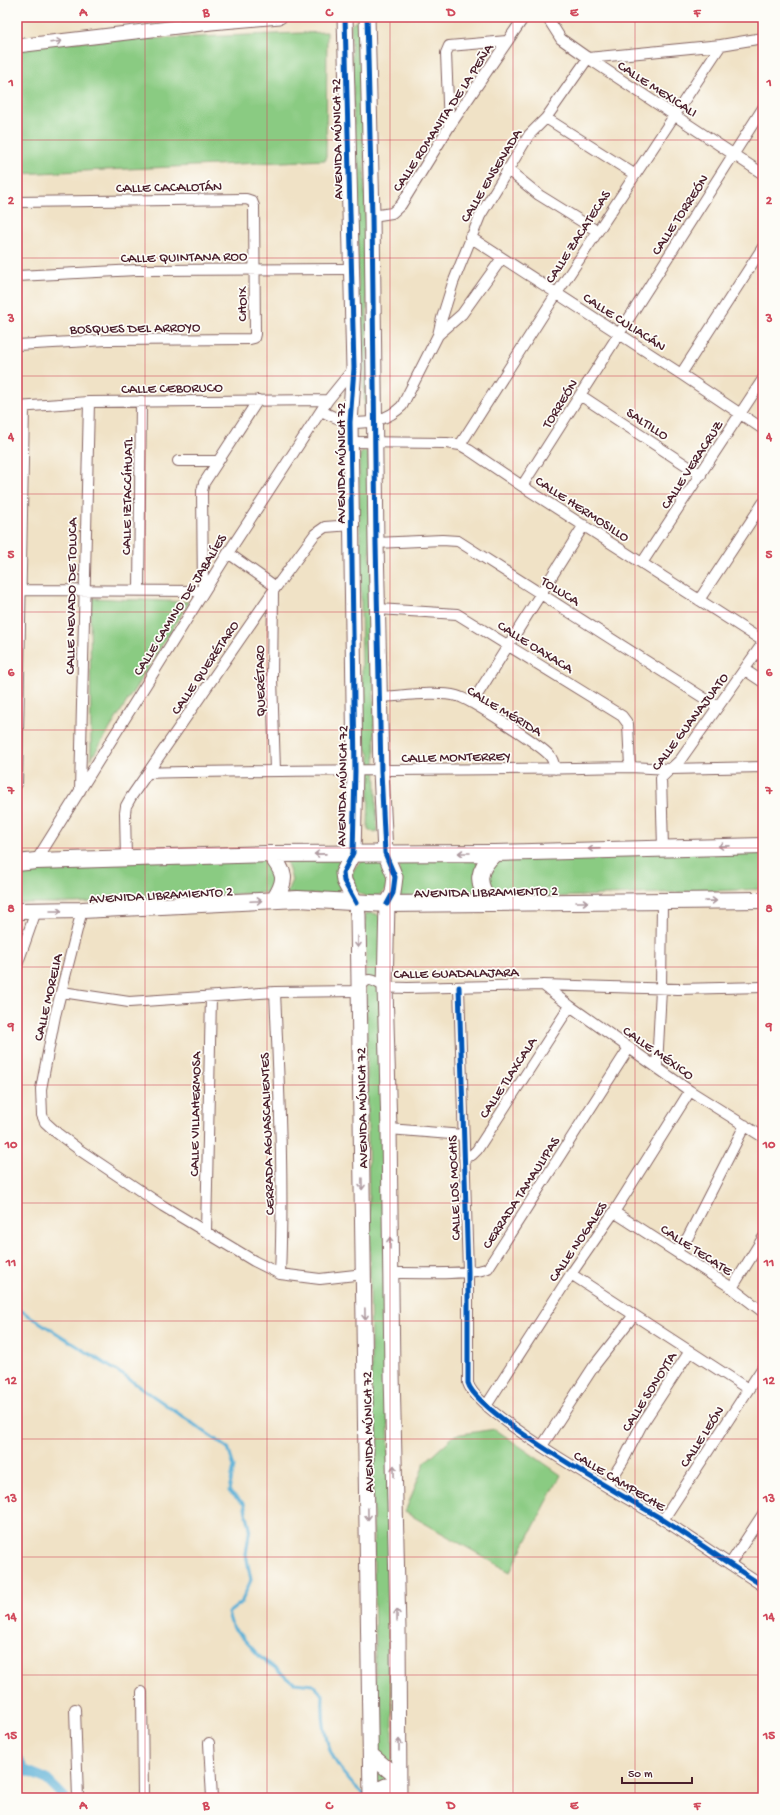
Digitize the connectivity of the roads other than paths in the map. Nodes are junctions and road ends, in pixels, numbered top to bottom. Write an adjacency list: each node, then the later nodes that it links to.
1 (280, 17): 9 (street, one-way to 1)
2 (345, 17): 25 (main road, AVENIDA MÚNICH 72)
3 (367, 17): 20 (main road, AVENIDA MÚNICH 72)
4 (524, 17): 7 (street, CALLE ROMANITA DE LA PEÑA)
5 (547, 17): 10 (street, CALLE MEXICALI)
6 (763, 38): 8 (street)
7 (507, 41): 14 (street, CALLE ROMANITA DE LA PEÑA); 14 (street)
8 (721, 45): 10 (street); 12 (street, CALLE ZACATECAS)
9 (17, 46)
10 (588, 58): 12 (street, CALLE MEXICALI); 13 (street, CALLE ENSENADA)
11 (763, 108): 15 (street, CALLE TORREÓN)
12 (674, 115): 15 (street, CALLE MEXICALI); 17 (street, CALLE ZACATECAS)
13 (546, 118): 16 (street, CALLE ENSENADA); 17 (street)
14 (449, 127): 20 (street, CALLE ROMANITA DE LA PEÑA)
15 (734, 155): 18 (street, CALLE MEXICALI); 29 (street, CALLE TORREÓN)
16 (507, 169): 21 (street); 22 (street, CALLE ENSENADA)
17 (634, 174): 21 (street, CALLE ZACATECAS)
18 (763, 174)
19 (17, 202): 26 (street, CALLE CACALOTÁN)
20 (372, 216): 45 (main road, AVENIDA MÚNICH 72)
21 (597, 231): 28 (street, CALLE ZACATECAS)
22 (470, 237): 24 (street, CALLE CULIACÁN); 30 (street, CALLE ENSENADA)
23 (763, 247): 34 (street)
24 (502, 258): 28 (street, CALLE CULIACÁN); 30 (street)
25 (350, 269): 26 (street, CALLE QUINTANA ROO); 33 (main road, AVENIDA MÚNICH 72)
26 (255, 270): 27 (street, CALLE QUINTANA ROO); 31 (street, CHOIX)
27 (17, 276)
28 (557, 293): 29 (street, CALLE CULIACÁN); 49 (street, CALLE ZACATECAS)
29 (618, 334): 34 (street, CALLE CULIACÁN); 36 (street, TORREÓN)
30 (438, 335): 45 (street, CALLE ENSENADA)
31 (254, 338): 32 (street, BOSQUES DEL ARROYO)
32 (17, 344)
33 (354, 368): 38 (street, CALLE CAMINO DE JABALÍES); 44 (main road, AVENIDA MÚNICH 72)
34 (682, 374): 43 (street, CALLE CULIACÁN)
35 (763, 379): 43 (street, CALLE VERACRUZ)
36 (580, 396): 52 (street, SALTILLO); 53 (street, TORREÓN)
37 (258, 400): 38 (street, CALLE CEBORUCO); 39 (street, CALLE CEBORUCO); 51 (street)
38 (328, 400): 42 (street, CALLE CAMINO DE JABALÍES)
39 (141, 401): 40 (street, CALLE CEBORUCO); 63 (street, CALLE IZTACCÍHUATL)
40 (89, 402): 41 (street, CALLE CEBORUCO); 62 (street, CALLE NEVADO DE TOLUCA)
41 (21, 407): 61 (street)
42 (321, 411): 44 (street); 58 (street, CALLE CAMINO DE JABALÍES)
43 (741, 414): 46 (street, CALLE CULIACÁN); 52 (street, CALLE VERACRUZ)
44 (350, 422): 45 (street); 47 (main road, AVENIDA MÚNICH 72)
45 (374, 422): 48 (main road, AVENIDA MÚNICH 72)
46 (763, 429)
47 (350, 442): 48 (street, CALLE HERMOSILLO); 55 (main road, AVENIDA MÚNICH 72)
48 (375, 442): 49 (street, CALLE HERMOSILLO); 57 (main road, AVENIDA MÚNICH 72)
49 (460, 445): 53 (street, CALLE HERMOSILLO)
50 (178, 461): 51 (street)
51 (218, 461): 64 (street)
52 (701, 475): 59 (street, CALLE VERACRUZ)
53 (522, 486): 56 (street, CALLE HERMOSILLO)
54 (763, 503): 66 (street)
55 (352, 525): 60 (street, CALLE QUERÉTARO); 83 (main road, AVENIDA MÚNICH 72)
56 (584, 525): 59 (street, CALLE HERMOSILLO); 65 (street)
57 (376, 543): 65 (street, TOLUCA); 67 (main road, AVENIDA MÚNICH 72)
58 (228, 553): 60 (street); 64 (street, CALLE CAMINO DE JABALÍES)
59 (642, 563): 66 (street, CALLE HERMOSILLO)
60 (274, 589): 81 (street, QUERÉTARO); 85 (street, CALLE QUERÉTARO)
61 (19, 590): 62 (street); 70 (street)
62 (84, 590): 63 (street); 87 (street, CALLE NEVADO DE TOLUCA)
63 (139, 590): 64 (street)
64 (203, 591): 87 (street, CALLE CAMINO DE JABALÍES)
65 (542, 594): 69 (street); 75 (street, TOLUCA)
66 (699, 600): 68 (street, CALLE HERMOSILLO)
67 (378, 609): 69 (street, CALLE OAXACA); 73 (main road, AVENIDA MÚNICH 72)
68 (763, 642): 71 (street, CALLE GUANAJUATO)
69 (509, 645): 74 (street); 77 (street, CALLE OAXACA)
70 (18, 650): 76 (street)
71 (745, 670): 72 (street); 75 (street, CALLE GUANAJUATO)
72 (763, 682)
73 (380, 697): 74 (street, CALLE MÉRIDA); 84 (main road, AVENIDA MÚNICH 72)
74 (472, 703): 79 (street, CALLE MÉRIDA)
75 (718, 707): 80 (street, CALLE GUANAJUATO)
76 (18, 712): 82 (street)
77 (630, 767): 79 (street, CALLE MONTERREY); 80 (street, CALLE MONTERREY)
78 (763, 767): 80 (street, CALLE MONTERREY)
79 (555, 769): 84 (street, CALLE MONTERREY)
80 (670, 769): 89 (street, CALLE GUANAJUATO)
81 (275, 770): 83 (street, CALLE MONTERREY); 85 (street, CALLE MONTERREY)
82 (17, 771): 86 (street)
83 (355, 771): 84 (street, CALLE MONTERREY); 91 (main road, AVENIDA MÚNICH 72)
84 (381, 771): 92 (main road, AVENIDA MÚNICH 72)
85 (148, 773): 94 (street, CALLE QUERÉTARO)
86 (17, 784)
87 (80, 791): 95 (street, CALLE CAMINO DE JABALÍES)
88 (763, 846): 89 (main road, one-way to 89)
89 (663, 847): 90 (main road, one-way to 90)
90 (495, 852): 92 (main road, one-way to 92); 101 (main road)
91 (353, 853): 92 (main road); 93 (main road, one-way to 93); 100 (main road, AVENIDA MÚNICH 72)
92 (385, 853): 102 (main road, AVENIDA MÚNICH 72)
93 (270, 854): 94 (main road); 97 (main road)
94 (126, 858): 95 (main road)
95 (36, 861): 96 (main road)
96 (17, 863)
97 (274, 900): 100 (main road, AVENIDA LIBRAMIENTO 2); 103 (main road, AVENIDA LIBRAMIENTO 2, one-way to 97)
98 (763, 900): 99 (main road, AVENIDA LIBRAMIENTO 2, one-way to 98)
99 (662, 902): 101 (main road, AVENIDA LIBRAMIENTO 2, one-way to 99); 111 (street)
100 (356, 903): 102 (main road, AVENIDA LIBRAMIENTO 2); 112 (main road, AVENIDA MÚNICH 72, one-way to 112)
101 (491, 903): 102 (main road, AVENIDA LIBRAMIENTO 2)
102 (386, 904): 108 (main road, AVENIDA MÚNICH 72)
103 (82, 910): 105 (main road, AVENIDA LIBRAMIENTO 2, one-way to 103); 113 (street, CALLE MORELIA)
104 (17, 911): 105 (main road, AVENIDA LIBRAMIENTO 2)
105 (36, 911): 106 (street)
106 (17, 965)
107 (543, 985): 109 (street, CALLE GUADALAJARA); 111 (street, CALLE GUADALAJARA); 116 (street, CALLE MÉXICO)
108 (385, 987): 109 (street, CALLE GUADALAJARA); 112 (street, CALLE GUADALAJARA); 121 (main road, AVENIDA MÚNICH 72)
109 (459, 987): 122 (street, CALLE LOS MOCHIS)
110 (763, 987): 111 (street, CALLE GUADALAJARA)
111 (661, 988): 118 (street)
112 (358, 990): 114 (street, CALLE GUADALAJARA); 132 (main road, AVENIDA MÚNICH 72, one-way to 132)
113 (62, 992): 115 (street, CALLE GUADALAJARA); 126 (street, CALLE MORELIA)
114 (275, 992): 115 (street, CALLE GUADALAJARA); 131 (street, CERRADA AGUASCALIENTES)
115 (212, 997): 126 (street, CALLE VILLAHERMOSA)
116 (570, 1006): 117 (street, CALLE MÉXICO); 124 (street, CALLE TLAXCALA)
117 (629, 1048): 118 (street, CALLE MÉXICO); 129 (street, CERRADA TAMAULIPAS)
118 (657, 1068): 119 (street, CALLE MÉXICO)
119 (690, 1091): 120 (street, CALLE MÉXICO); 125 (street, CALLE NOGALES)
120 (745, 1125): 123 (street, CALLE MÉXICO); 128 (street)
121 (389, 1129): 122 (street); 130 (main road, AVENIDA MÚNICH 72, one-way to 121)
122 (463, 1135): 124 (street, CALLE LOS MOCHIS)
123 (763, 1137)
124 (464, 1157): 129 (street, CALLE LOS MOCHIS)
125 (614, 1212): 128 (street, CALLE TECATE); 133 (street, CALLE NOGALES)
126 (206, 1232): 131 (street)
127 (763, 1238): 134 (street)
128 (676, 1252): 134 (street, CALLE TECATE)
129 (468, 1272): 130 (street, CERRADA TAMAULIPAS); 139 (street, CALLE LOS MOCHIS)
130 (391, 1273): 152 (main road, AVENIDA MÚNICH 72, one-way to 130)
131 (280, 1274): 132 (street)
132 (364, 1274): 151 (main road, AVENIDA MÚNICH 72, one-way to 151)
133 (571, 1274): 136 (street); 141 (street, CALLE NOGALES)
134 (732, 1288): 135 (street, CALLE TECATE)
135 (763, 1312)
136 (634, 1315): 137 (street); 142 (street)
137 (690, 1351): 140 (street, CALLE SONOYTA); 143 (street, CALLE SONOYTA)
138 (763, 1367): 140 (street, CALLE LEÓN)
139 (469, 1389): 141 (street, CALLE CAMPECHE)
140 (748, 1389): 145 (street, CALLE LEÓN)
141 (486, 1406): 142 (street, CALLE CAMPECHE)
142 (542, 1446): 143 (street, CALLE CAMPECHE)
143 (607, 1486): 145 (street, CALLE CAMPECHE)
144 (763, 1514): 146 (street)
145 (663, 1520): 146 (street, CALLE CAMPECHE)
146 (730, 1564): 147 (street, CALLE CAMPECHE)
147 (763, 1586)
148 (142, 1692): 155 (street)
149 (75, 1709): 154 (street)
150 (209, 1743): 156 (street)
151 (371, 1755): 152 (main road); 153 (main road, AVENIDA MÚNICH 72)
152 (399, 1789): 153 (main road)
153 (371, 1796)
154 (78, 1798)
155 (143, 1798)
156 (212, 1798)

